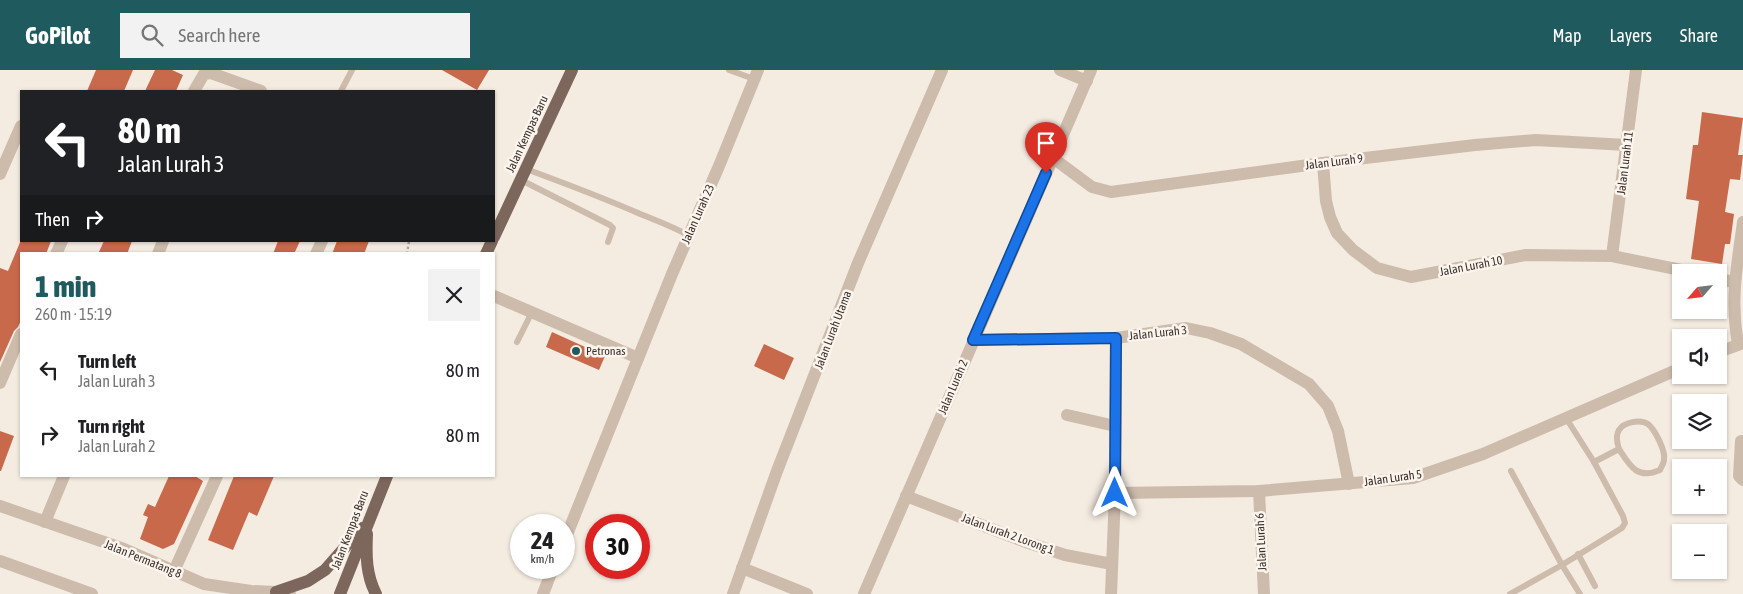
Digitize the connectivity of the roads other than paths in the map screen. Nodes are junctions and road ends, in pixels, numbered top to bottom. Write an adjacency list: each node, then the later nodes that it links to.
1 (352, 70): 11 (lane)
2 (572, 70): 17 (main road, Jalan Kempas Baru)
3 (729, 70): 7 (lane)
4 (942, 70): 60 (street, Jalan Lurah Utama)
5 (1060, 70): 8 (street)
6 (1636, 70): 13 (street, Jalan Lurah 11)
7 (756, 74): 20 (street, Jalan Lurah 23)
8 (1089, 75): 14 (street, Jalan Lurah 2)
9 (195, 90): 10 (street)
10 (258, 90)
11 (342, 90)
12 (20, 128): 16 (street)
13 (1628, 145): 15 (street, Jalan Lurah 9); 22 (street, Jalan Lurah 11)
14 (1052, 158): 15 (street, Jalan Lurah 9); 30 (street, Jalan Lurah 2)
15 (1323, 163): 22 (street, Jalan Lurah 10)
16 (0, 174)
17 (524, 174): 19 (main road, Jalan Kempas Baru); 20 (lane); 21 (lane)
18 (1743, 222): 25 (street)
19 (495, 235)
20 (688, 235): 34 (street, Jalan Lurah 23)
21 (608, 242)
22 (1612, 256): 23 (street, Jalan Lurah 10)
23 (1672, 268)
24 (1728, 280): 25 (street)
25 (1734, 282): 32 (street)
26 (495, 296): 27 (street)
27 (532, 312): 31 (lane); 34 (street)
28 (20, 336): 36 (street)
29 (1116, 338): 30 (street, Jalan Lurah 3); 39 (street); 48 (street, Jalan Lurah 3)
30 (973, 340): 51 (street, Jalan Lurah 2)
31 (517, 342)
32 (1740, 344): 33 (street)
33 (1727, 349)
34 (638, 358): 53 (street, Jalan Lurah 23)
35 (1672, 372): 38 (street, Jalan Lurah 5)
36 (0, 383)
37 (1066, 415): 39 (street)
38 (1566, 418): 42 (lane); 48 (street, Jalan Lurah 5)
39 (1115, 426): 50 (street)
40 (1741, 441): 47 (street)
41 (1618, 449): 41 (lane); 42 (lane)
42 (1594, 462): 56 (lane)
43 (1511, 471): 59 (lane)
44 (64, 477): 54 (street)
45 (217, 477): 61 (street)
46 (387, 477): 55 (main road, Jalan Kempas Baru)
47 (1743, 480)
48 (1349, 484): 49 (street, Jalan Lurah 5)
49 (1259, 491): 50 (street, Jalan Lurah 5); 74 (street, Jalan Lurah 6)
50 (1115, 493): 58 (street)
51 (906, 496): 58 (street, Jalan Lurah 2 Lorong 1); 72 (street, Jalan Lurah 2)
52 (0, 506): 54 (street, Jalan Permatang 8)
53 (575, 515)
54 (45, 522): 61 (street, Jalan Permatang 8)
55 (368, 522): 64 (main road); 67 (main road, Jalan Kempas Baru); 68 (main road)
56 (1578, 554): 59 (lane); 63 (lane)
57 (0, 561): 65 (street)
58 (1112, 564): 73 (street)
59 (1562, 564): 75 (lane); 76 (lane)
60 (742, 568): 70 (street, Jalan Lurah Utama); 71 (street)
61 (174, 571): 64 (street, Jalan Permatang 8)
62 (549, 579): 69 (street)
63 (1595, 586)
64 (276, 592): 66 (street, Jalan Permatang 8)
65 (92, 594)
66 (290, 594)
67 (340, 594)
68 (376, 594)
69 (543, 594)
70 (733, 594)
71 (806, 594)
72 (864, 594)
73 (1111, 594)
74 (1264, 594)
75 (1510, 594)
76 (1580, 594)

